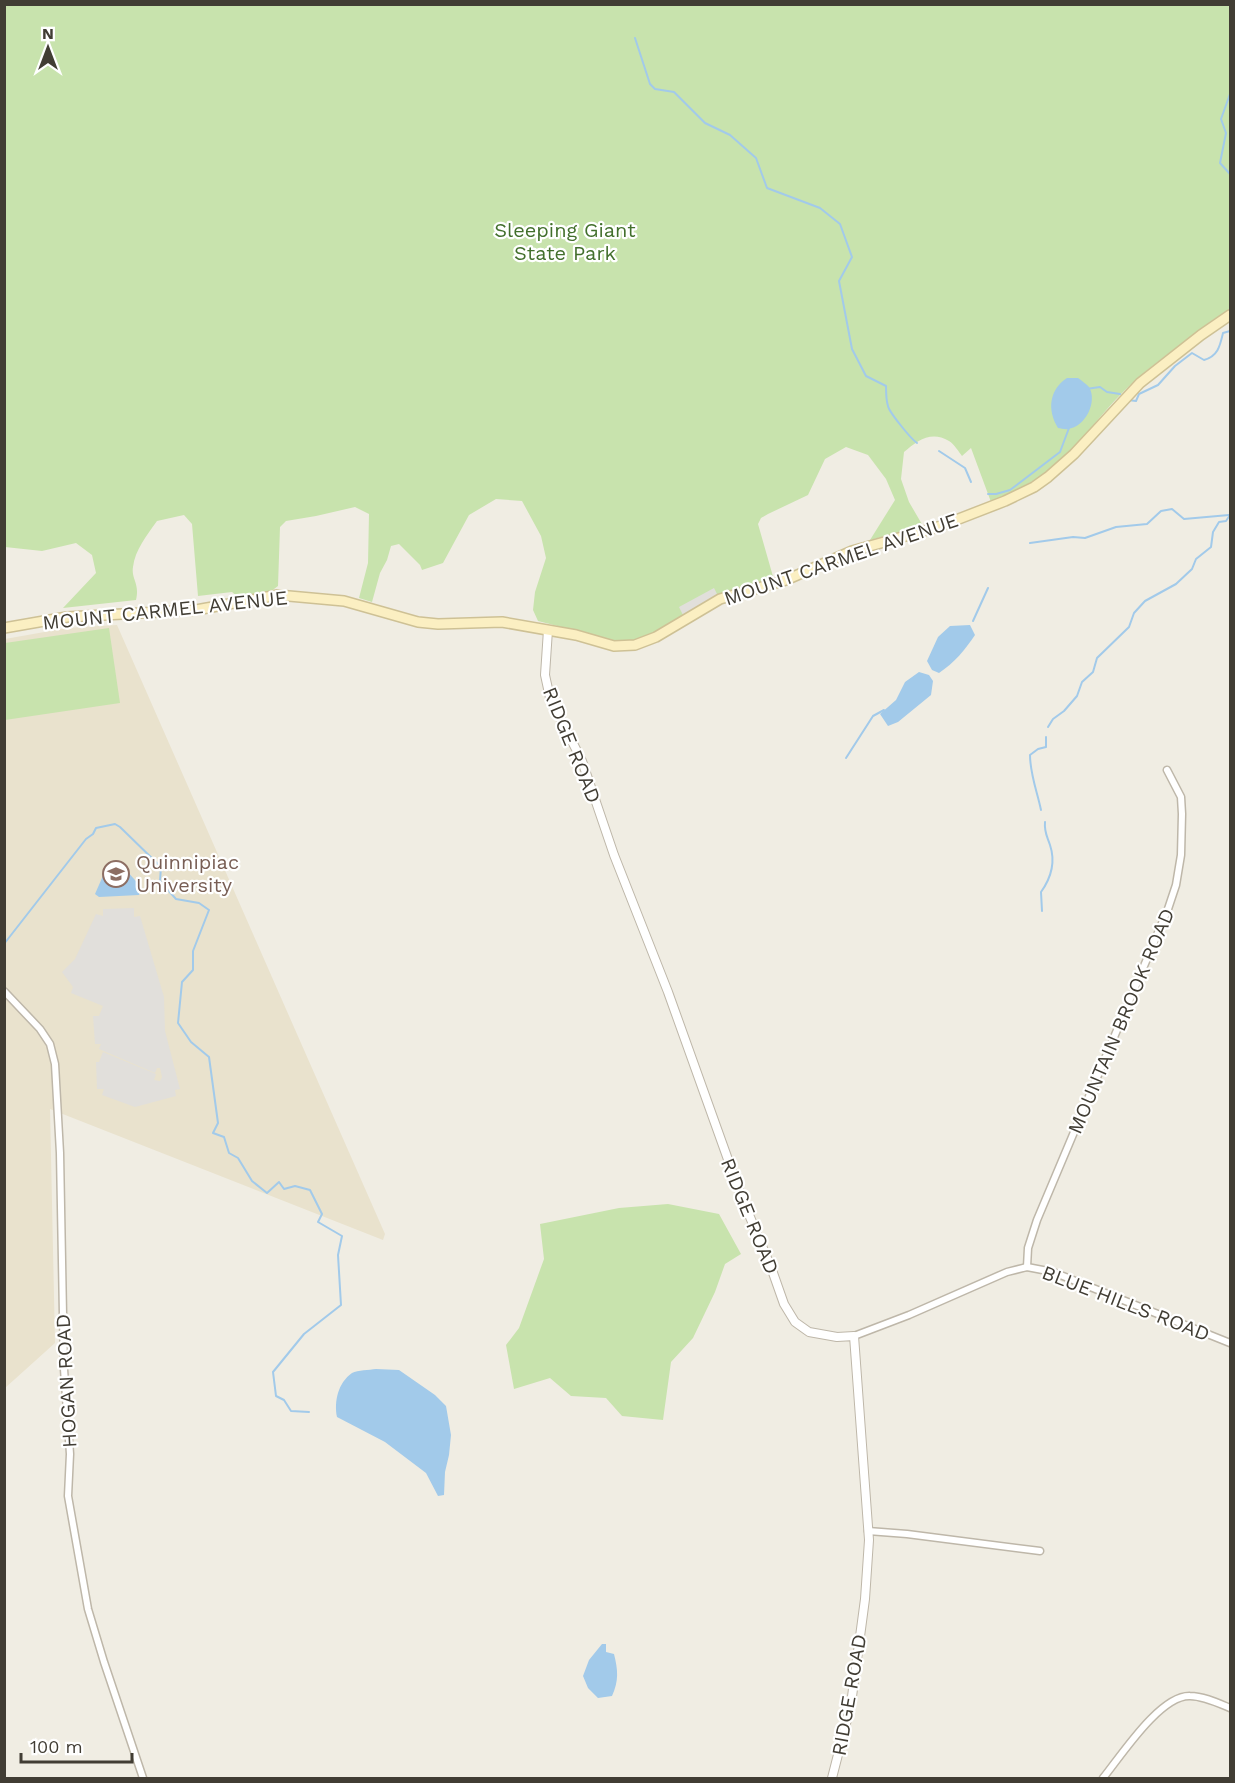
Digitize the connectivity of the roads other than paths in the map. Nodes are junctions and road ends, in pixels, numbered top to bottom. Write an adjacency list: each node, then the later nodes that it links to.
1 (1230, 315): 3 (main road, MOUNT CARMEL AVENUE)
2 (4, 628): 3 (main road, MOUNT CARMEL AVENUE)
3 (548, 630): 7 (street, RIDGE ROAD)
4 (1167, 770): 6 (street, MOUNTAIN BROOK ROAD)
5 (4, 991): 12 (street, HOGAN ROAD)
6 (1027, 1267): 7 (street, BLUE HILLS ROAD); 8 (street, BLUE HILLS ROAD)
7 (854, 1336): 9 (street, RIDGE ROAD)
8 (1230, 1343)
9 (868, 1531): 10 (street); 13 (street, RIDGE ROAD)
10 (1040, 1551)
11 (1230, 1708): 14 (street)
12 (143, 1779)
13 (832, 1779)
14 (1103, 1779)

